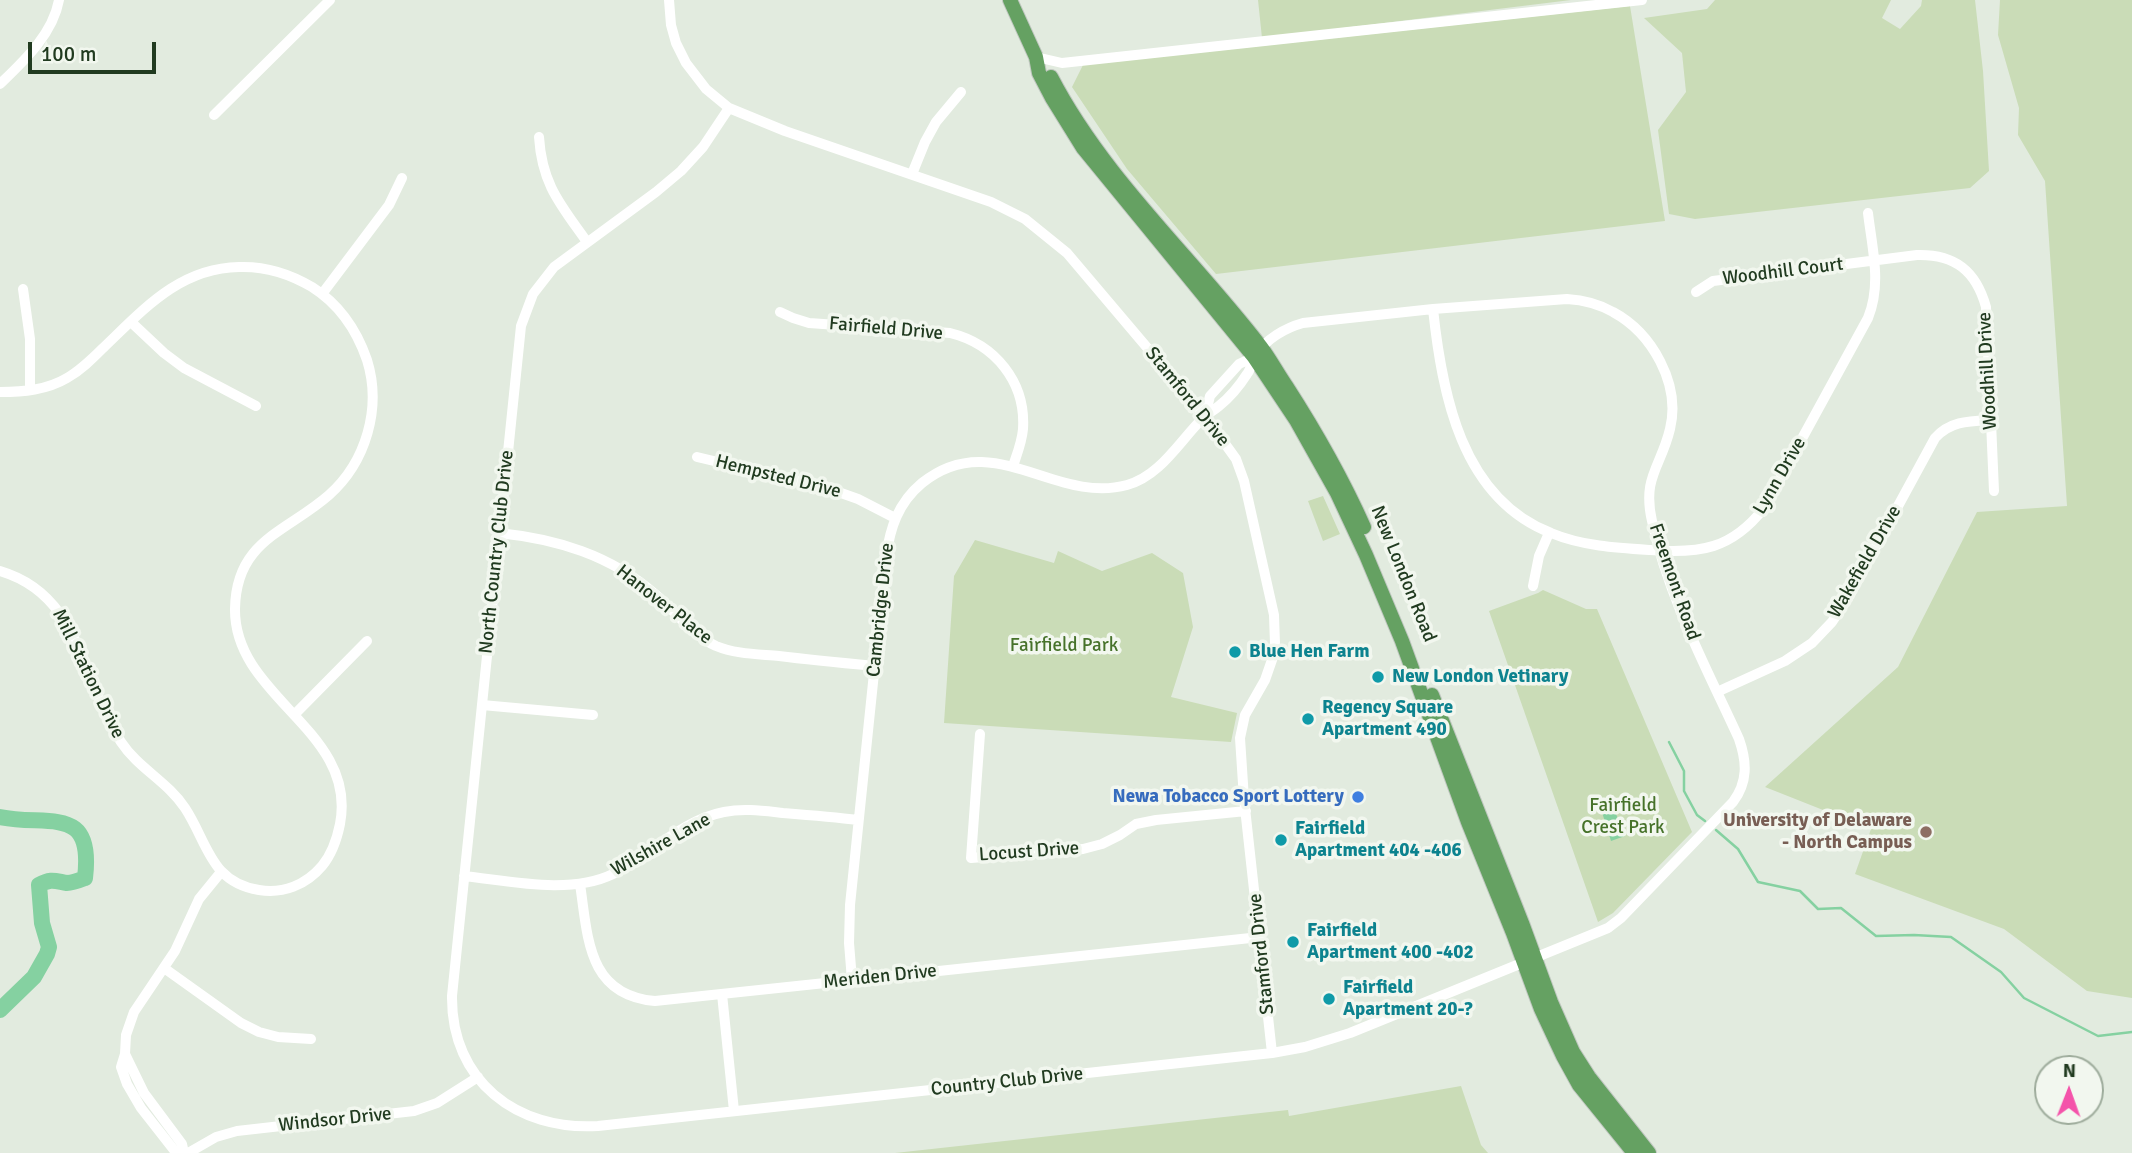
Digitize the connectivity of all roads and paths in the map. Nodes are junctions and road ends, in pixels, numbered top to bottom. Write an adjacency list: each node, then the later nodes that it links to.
1 (60, 0): 7 (street)
2 (330, 0): 10 (street)
3 (668, 0): 9 (street, Stamford Drive)
4 (1010, 0): 6 (main road, New London Road)
5 (1642, 0): 6 (street)
6 (1036, 57): 23 (main road, New London Road)
7 (0, 84)
8 (961, 92): 12 (street)
9 (729, 108): 12 (street, Stamford Drive); 15 (street, North Country Club Drive)
10 (215, 115)
11 (539, 137): 15 (street)
12 (912, 174): 27 (street, Stamford Drive)
13 (402, 178): 19 (street)
14 (1868, 213): 16 (street, Lynn Drive)
15 (587, 242): 33 (street, North Country Club Drive)
16 (1874, 261): 18 (street, Woodhill Court); 28 (street, Woodhill Drive); 35 (street, Lynn Drive)
17 (23, 289): 24 (street)
18 (1696, 292)
19 (322, 294): 22 (street); 42 (street)
20 (1433, 309): 23 (street, Freemont Road); 34 (street, Lynn Drive); 35 (street, Freemont Road)
21 (780, 312): 30 (street, Fairfield Drive)
22 (131, 322): 24 (street); 26 (street)
23 (1258, 352): 27 (street, Cambridge Drive); 51 (main road, New London Road)
24 (30, 390): 25 (street)
25 (0, 392)
26 (256, 406)
27 (1205, 416): 30 (street, Cambridge Drive); 45 (street, Stamford Drive)
28 (1991, 420): 31 (street, Woodhill Drive); 40 (street, Wakefield Drive)
29 (697, 457): 32 (street, Hempsted Drive)
30 (1013, 466): 32 (street, Cambridge Drive)
31 (1994, 491)
32 (895, 518): 39 (street, Cambridge Drive)
33 (499, 533): 39 (street, Hanover Place); 41 (street, North Country Club Drive)
34 (1549, 533): 35 (street, Lynn Drive); 37 (street)
35 (1660, 551): 40 (street, Freemont Road)
36 (0, 572): 47 (street, Mill Station Drive)
37 (1533, 586)
38 (367, 640): 42 (street)
39 (875, 666): 46 (street, Cambridge Drive)
40 (1717, 692): 51 (street, Freemont Road)
41 (482, 705): 43 (street); 48 (street, North Country Club Drive)
42 (294, 715): 47 (street)
43 (593, 715)
44 (980, 734): 45 (street, Locust Drive)
45 (1246, 811): 50 (street, Stamford Drive)
46 (858, 820): 49 (street, Wilshire Lane); 53 (street, Cambridge Drive)
47 (221, 872): 52 (street)
48 (464, 876): 49 (street, Wilshire Lane); 57 (street, North Country Club Drive)
49 (580, 884): 54 (street, Meriden Drive)
50 (1260, 936): 53 (street, Meriden Drive); 56 (street, Stamford Drive)
51 (1530, 960): 56 (street, Country Club Drive); 60 (main road, New London Road); 61 (main road, New London Road)
52 (164, 968): 55 (street); 59 (street)
53 (852, 980): 54 (street, Meriden Drive)
54 (722, 994): 58 (street)
55 (311, 1039)
56 (1272, 1053): 58 (street, Country Club Drive)
57 (478, 1077): 58 (street, Country Club Drive); 59 (street, Windsor Drive)
58 (734, 1111)
59 (184, 1153)
60 (1634, 1153)
61 (1649, 1153)

